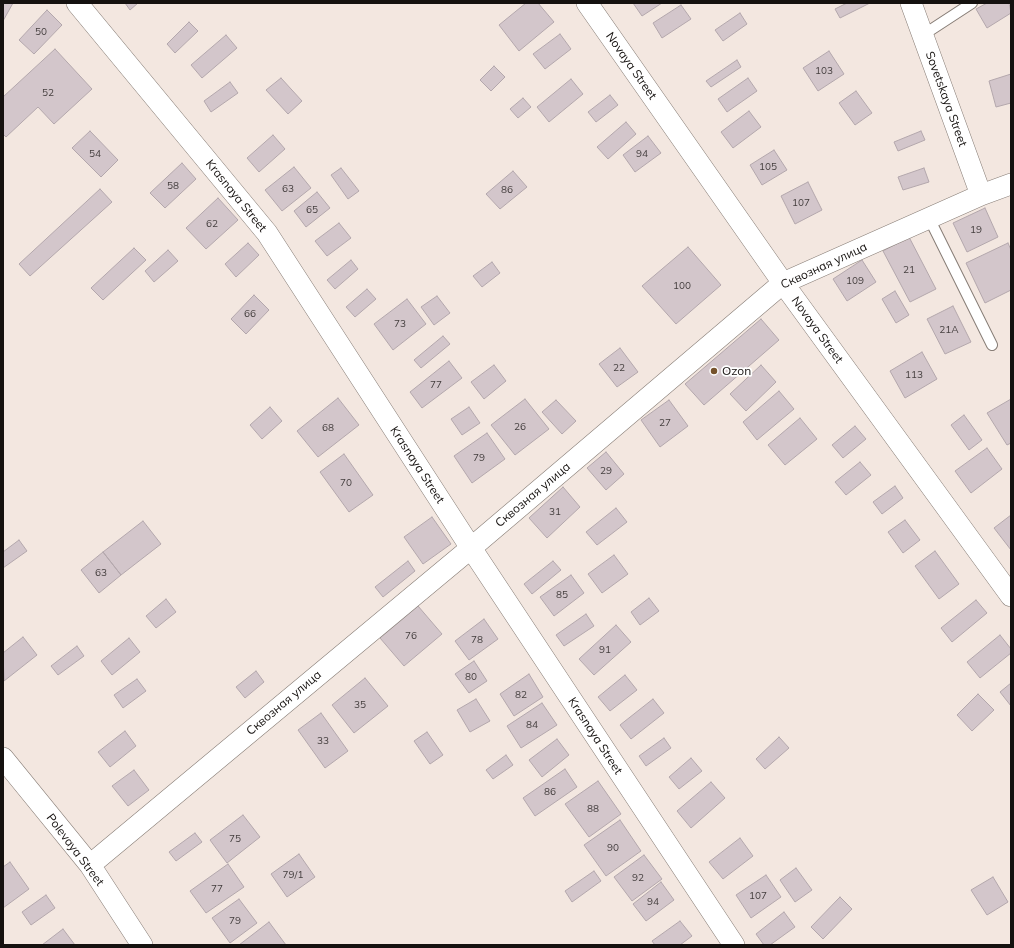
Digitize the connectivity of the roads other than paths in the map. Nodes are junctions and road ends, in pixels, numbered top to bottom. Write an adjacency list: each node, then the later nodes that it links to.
1 (587, 3): 9 (street, Novaya Street)
2 (911, 3): 5 (street, Sovetskaya Street)
3 (972, 3): 5 (lane)
4 (79, 4): 11 (street, Krasnaya Street)
5 (923, 35): 7 (street, Sovetskaya Street)
6 (1011, 184): 7 (street, Сквозная улица)
7 (981, 195): 8 (street, Сквозная улица)
8 (929, 218): 9 (street, Сквозная улица); 10 (lane)
9 (783, 283): 11 (street, Сквозная улица); 12 (street, Novaya Street)
10 (992, 345)
11 (471, 548): 14 (street, Сквозная улица); 16 (street, Krasnaya Street)
12 (1011, 596)
13 (3, 758): 14 (street, Polevaya Street)
14 (90, 865): 15 (street, Polevaya Street)
15 (142, 945)
16 (734, 945)

